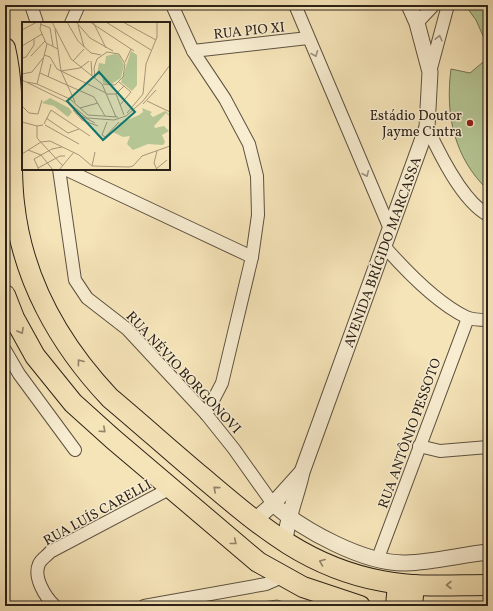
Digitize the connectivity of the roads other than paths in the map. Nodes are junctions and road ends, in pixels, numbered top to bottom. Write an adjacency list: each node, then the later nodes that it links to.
1 (32, 5): 8 (street)
2 (79, 5): 9 (street)
3 (172, 5): 13 (street)
4 (295, 5): 11 (street)
5 (409, 5): 10 (street, AVENIDA BRÍGIDO MARCASSA)
6 (434, 5): 10 (street)
7 (448, 5): 14 (street, one-way to 7)
8 (37, 22)
9 (72, 22)
10 (417, 23): 14 (street, AVENIDA BRÍGIDO MARCASSA)
11 (308, 38): 13 (street, RUA PIO XI); 19 (street, one-way to 19)
12 (5, 48): 26 (main road, one-way to 12)
13 (193, 51): 21 (street)
14 (430, 72): 15 (street, AVENIDA BRÍGIDO MARCASSA)
15 (428, 127): 18 (street); 19 (street, AVENIDA BRÍGIDO MARCASSA)
16 (59, 170): 28 (street, RUA NÉVIO BORGONOVI)
17 (67, 170): 21 (street)
18 (488, 215)
19 (390, 229): 20 (street, AVENIDA BRÍGIDO MARCASSA)
20 (384, 246): 23 (street); 32 (street, AVENIDA BRÍGIDO MARCASSA)
21 (252, 257): 28 (street)
22 (5, 295): 27 (main road, one-way to 27)
23 (468, 318): 24 (street); 29 (street, RUA ANTÔNIO PESSOTO)
24 (488, 320)
25 (5, 350): 31 (street)
26 (110, 398): 27 (main road); 36 (main road, one-way to 26)
27 (73, 403): 33 (main road, one-way to 33)
28 (206, 414): 34 (street, RUA NÉVIO BORGONOVI)
29 (419, 446): 30 (street); 39 (street, RUA ANTÔNIO PESSOTO)
30 (488, 447)
31 (75, 450)
32 (302, 472): 34 (street, AVENIDA BRÍGIDO MARCASSA); 35 (street, AVENIDA BRÍGIDO MARCASSA)
33 (171, 488): 40 (main road, one-way to 40); 43 (street, RUA LUÍS CARELLI)
34 (273, 504): 35 (street); 36 (street, AVENIDA BRÍGIDO MARCASSA)
35 (290, 518): 37 (street, AVENIDA BRÍGIDO MARCASSA); 39 (street)
36 (254, 521): 37 (main road)
37 (285, 543): 41 (main road, one-way to 37)
38 (488, 552): 39 (street)
39 (378, 558)
40 (282, 577): 44 (street); 45 (main road)
41 (406, 584): 42 (main road, one-way to 41); 46 (main road); 47 (main road)
42 (488, 585)
43 (56, 606)
44 (144, 606)
45 (360, 606)
46 (396, 606)
47 (412, 606)

